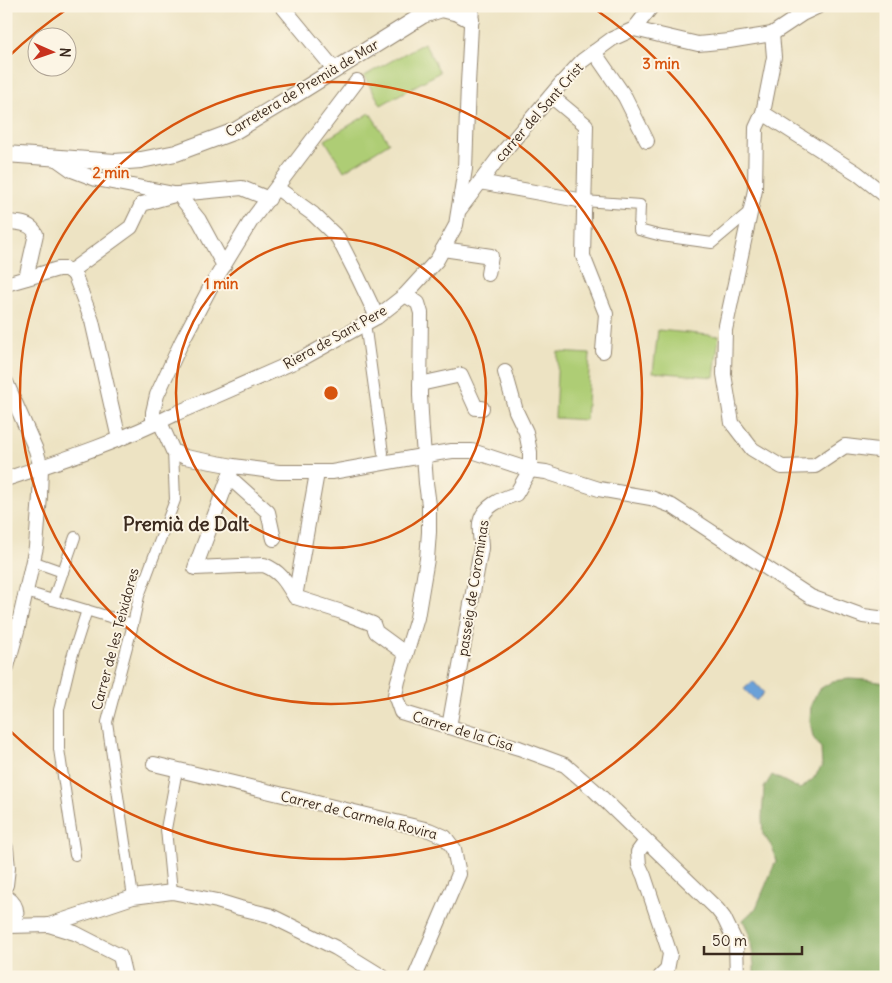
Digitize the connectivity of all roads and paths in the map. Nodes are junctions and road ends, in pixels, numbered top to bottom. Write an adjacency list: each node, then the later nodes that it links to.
1 (282, 6): 9 (street)
2 (652, 6): 6 (street)
3 (819, 6): 5 (street)
4 (471, 13): 9 (street, Carretera de Premià de Mar); 21 (street, Riera de Sant Pere)
5 (792, 13): 7 (street)
6 (634, 30): 7 (street); 8 (street, carrer del Sant Crist)
7 (772, 34): 12 (street)
8 (594, 52): 11 (street, carrer del Sant Crist); 13 (street)
9 (335, 70): 15 (street, Carretera de Premià de Mar)
10 (357, 81): 18 (street)
11 (551, 96): 16 (street, carrer del Sant Crist); 20 (street)
12 (762, 113): 19 (street); 22 (street)
13 (647, 141)
14 (6, 154): 15 (street, Carretera de Premià de Mar)
15 (55, 158): 17 (street)
16 (480, 182): 20 (street); 21 (street, carrer del Sant Crist)
17 (178, 194): 18 (street); 25 (street); 26 (street)
18 (273, 194): 25 (street); 31 (street)
19 (886, 196)
20 (584, 201): 22 (street); 32 (street)
21 (459, 211): 24 (street, Riera de Sant Pere)
22 (750, 211): 40 (street)
23 (6, 222): 28 (street)
24 (443, 250): 27 (street); 30 (street, Riera de Sant Pere)
25 (224, 266): 37 (street)
26 (71, 271): 28 (street); 38 (street)
27 (488, 274)
28 (26, 278): 29 (street)
29 (6, 284)
30 (405, 294): 31 (street, Riera de Sant Pere); 35 (street, Carrer de la Cisa)
31 (371, 320): 37 (street, Riera de Sant Pere); 41 (street)
32 (603, 351)
33 (505, 372): 44 (street)
34 (6, 382): 43 (street)
35 (420, 384): 36 (street); 42 (street, Carrer de la Cisa)
36 (482, 408)
37 (156, 423): 38 (street, Riera de Sant Pere); 39 (street)
38 (118, 439): 43 (street, Riera de Sant Pere)
39 (173, 451): 45 (street); 57 (street, Carrer de les Teixidores)
40 (886, 451)
41 (383, 453)
42 (424, 455): 44 (street); 46 (street); 58 (street, Carrer de la Cisa)
43 (41, 468): 47 (street, Riera de Sant Pere); 50 (street)
44 (530, 470): 56 (street); 60 (street, passeig de Corominas)
45 (231, 472): 46 (street); 49 (street); 53 (street)
46 (318, 473): 53 (street)
47 (6, 479)
48 (75, 537): 51 (street)
49 (274, 539)
50 (32, 561): 51 (street); 52 (street)
51 (62, 572): 54 (street)
52 (26, 592): 54 (street); 59 (street)
53 (295, 597): 58 (street)
54 (53, 600): 55 (street)
55 (87, 610): 57 (street); 65 (street)
56 (886, 619)
57 (133, 624): 68 (street, Carrer de les Teixidores)
58 (406, 654): 60 (street, Carrer de la Cisa)
59 (6, 670)
60 (449, 727): 63 (street, Carrer de la Cisa)
61 (154, 764): 62 (street, Carrer de Carmela Rovira)
62 (177, 770): 67 (street); 74 (street, Carrer de Carmela Rovira)
63 (646, 841): 75 (street); 76 (street, Carrer de la Cisa)
64 (6, 848): 66 (street)
65 (75, 855)
66 (6, 886)
67 (172, 892): 68 (street); 73 (street)
68 (133, 896): 70 (street)
69 (6, 898): 71 (street)
70 (49, 925): 71 (street); 72 (street)
71 (7, 926)
72 (125, 977)
73 (383, 977)
74 (415, 977)
75 (660, 977)
76 (737, 977)

